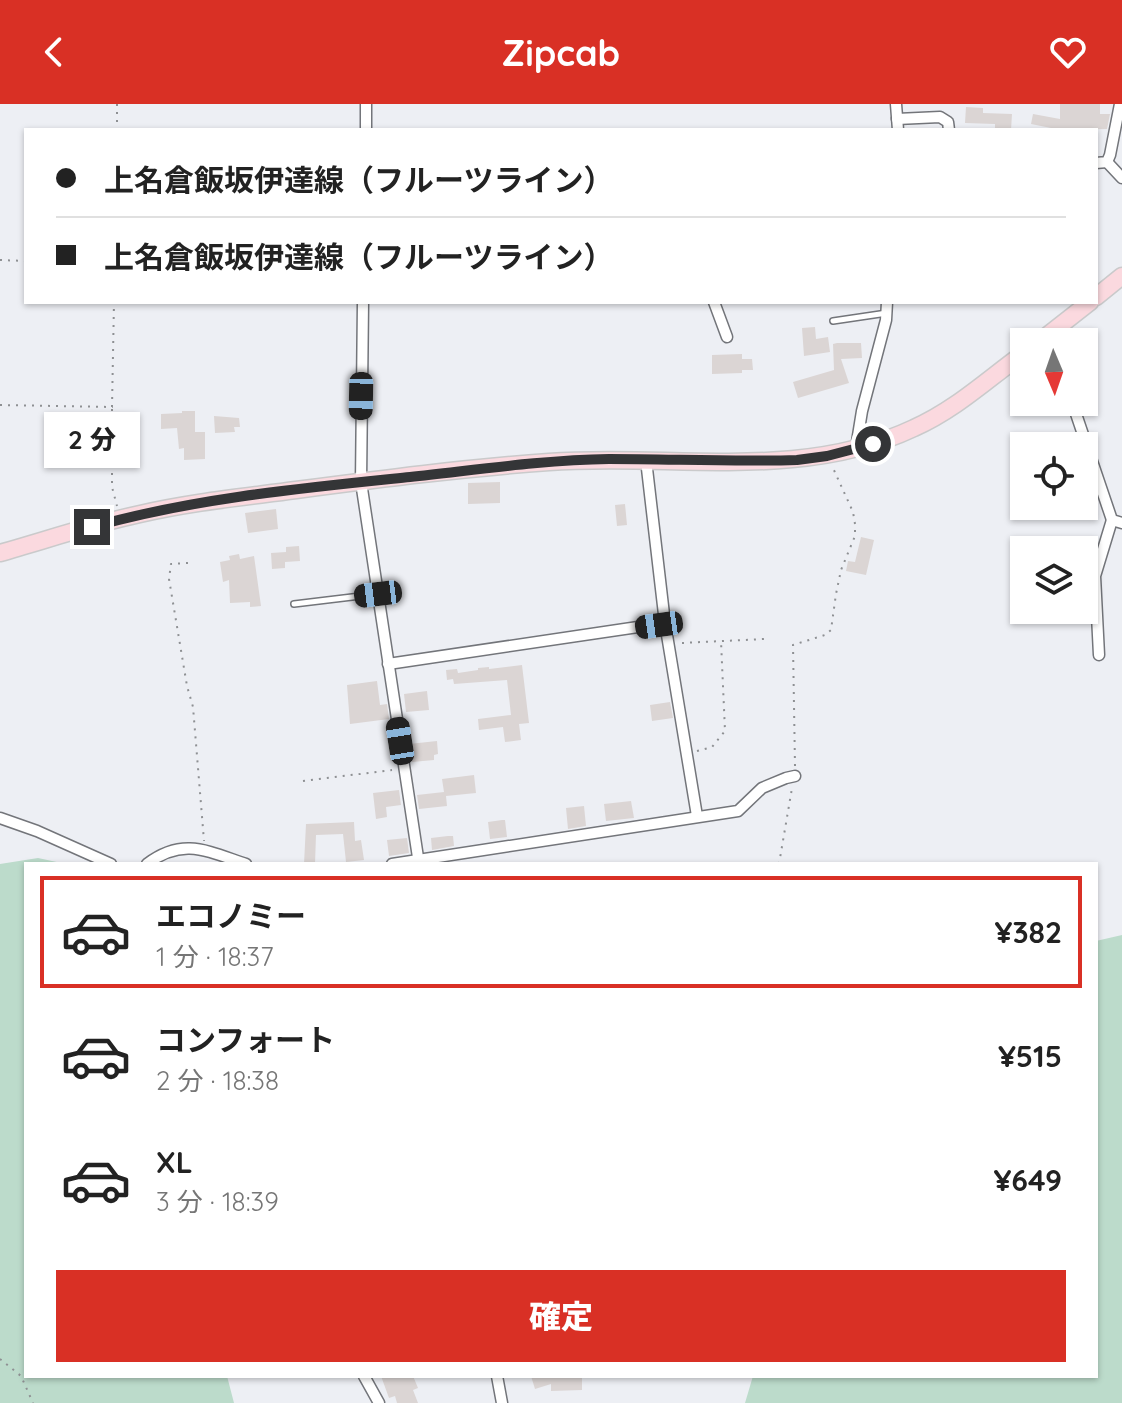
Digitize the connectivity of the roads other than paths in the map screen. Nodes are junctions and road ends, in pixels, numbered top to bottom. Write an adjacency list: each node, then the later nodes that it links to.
1 (366, 104): 5 (street)
2 (896, 104): 4 (street)
3 (1120, 104): 7 (street)
4 (897, 124): 6 (street)
5 (366, 128)
6 (949, 128)
7 (1102, 162): 8 (street)
8 (1122, 178)
9 (1122, 276): 10 (main road)
10 (1098, 295)
11 (363, 304): 22 (street)
12 (715, 304): 17 (street)
13 (1088, 304): 16 (main road)
14 (887, 308): 15 (lane); 20 (street)
15 (833, 321)
16 (1058, 328)
17 (727, 337)
18 (1010, 364): 20 (main road)
19 (1077, 416): 23 (street)
20 (856, 448): 21 (main road)
21 (646, 460): 22 (main road); 27 (street)
22 (361, 482): 24 (main road); 25 (street)
23 (1117, 521): 28 (street)
24 (0, 553)
25 (378, 594): 26 (lane); 29 (street)
26 (294, 604)
27 (665, 623): 29 (street); 31 (street)
28 (1099, 655)
29 (388, 664): 36 (street)
30 (795, 776): 31 (street)
31 (697, 816): 36 (street)
32 (0, 818): 33 (street)
33 (107, 862)
34 (150, 862): 35 (street)
35 (240, 862)
36 (419, 862)
37 (365, 1378): 39 (street)
38 (497, 1378): 40 (street)
39 (379, 1403)
40 (502, 1403)

